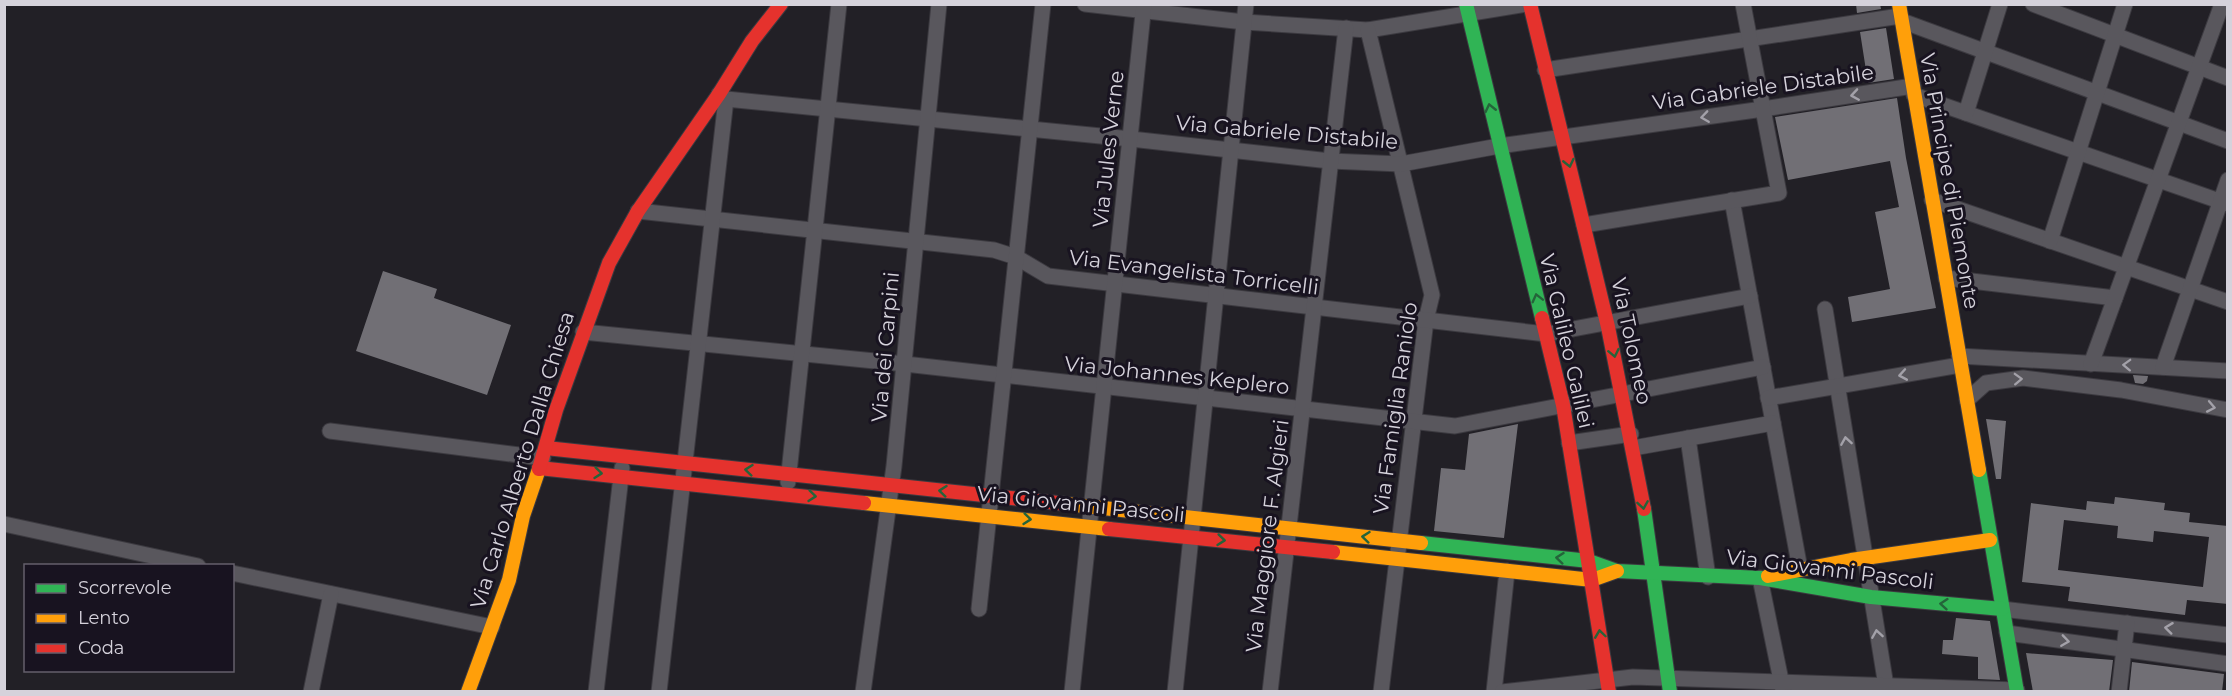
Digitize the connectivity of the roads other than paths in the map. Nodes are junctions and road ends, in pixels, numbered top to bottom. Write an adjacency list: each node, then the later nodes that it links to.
1 (781, 4): 28 (street, Via Carlo Alberto Dalla Chiesa)
2 (839, 4): 29 (street)
3 (939, 4): 32 (street, Via dei Carpini)
4 (1043, 4): 34 (street)
5 (1085, 4): 13 (street)
6 (1246, 4): 17 (street)
7 (1528, 4): 15 (street); 24 (street, Via Tolomeo)
8 (1743, 4): 21 (street)
9 (2000, 4): 22 (street)
10 (2033, 4): 20 (street)
11 (2126, 4): 20 (street)
12 (2221, 5): 14 (street); 23 (street)
13 (1143, 8): 17 (street); 36 (street, Via Jules Verne)
14 (2228, 8)
15 (1467, 9): 19 (street); 38 (street, Via Galileo Galilei, one-way to 15)
16 (1900, 14): 21 (street); 22 (street); 26 (street, Via Principe di Piemonte)
17 (1244, 22): 18 (street); 39 (street)
18 (1346, 28): 19 (street); 41 (street, Via Maggiore F. Algieri)
19 (1368, 30): 42 (street, Via Famiglia Raniolo)
20 (2116, 36): 23 (street); 27 (street)
21 (1749, 39): 24 (street); 30 (street)
22 (1985, 52): 27 (street); 31 (street)
23 (2199, 67): 25 (street); 33 (street)
24 (1545, 70): 35 (street, Via Tolomeo)
25 (2228, 78)
26 (1913, 91): 30 (street, Via Gabriele Distabile, one-way to 30); 31 (street); 46 (street, Via Principe di Piemonte)
27 (2097, 93): 33 (street); 40 (street)
28 (722, 96): 29 (street, Via Gabriele Distabile); 48 (street, Via Carlo Alberto Dalla Chiesa); 49 (street)
29 (828, 108): 32 (street, Via Gabriele Distabile); 51 (street)
30 (1763, 110): 35 (street, Via Gabriele Distabile, one-way to 35); 45 (street)
31 (1966, 112): 40 (street)
32 (928, 119): 34 (street, Via Gabriele Distabile); 52 (street, Via dei Carpini)
33 (2178, 123): 37 (street); 43 (street)
34 (1030, 129): 36 (street, Via Gabriele Distabile); 54 (street)
35 (1562, 137): 38 (street, Via Gabriele Distabile); 50 (street, Via Tolomeo, one-way to 50)
36 (1131, 139): 39 (street, Via Gabriele Distabile); 57 (street, Via Jules Verne)
37 (2228, 141)
38 (1499, 146): 42 (street, Via Gabriele Distabile); 68 (street, Via Galileo Galilei, one-way to 38)
39 (1232, 151): 41 (street, Via Gabriele Distabile); 59 (street)
40 (2078, 152): 43 (street); 53 (street)
41 (1329, 161): 42 (street, Via Gabriele Distabile); 63 (street, Via Maggiore F. Algieri)
42 (1401, 164): 65 (street, Via Famiglia Raniolo)
43 (2158, 180): 47 (street); 55 (street)
44 (2228, 180): 47 (street)
45 (1732, 200): 50 (street); 60 (street)
46 (1932, 200): 53 (street); 56 (street, Via Principe di Piemonte)
47 (2224, 203): 58 (street)
48 (638, 211): 49 (street, Via Evangelista Torricelli); 67 (street, Via Carlo Alberto Dalla Chiesa)
49 (712, 219): 51 (street, Via Evangelista Torricelli); 69 (street)
50 (1584, 225): 66 (street, Via Tolomeo)
51 (815, 230): 52 (street, Via Evangelista Torricelli); 70 (street)
52 (916, 241): 54 (street, Via Evangelista Torricelli); 74 (street, Via dei Carpini)
53 (2050, 241): 55 (street)
54 (1016, 257): 57 (street, Via Evangelista Torricelli); 77 (street)
55 (2127, 267): 58 (street); 61 (street)
56 (1946, 278): 61 (street); 72 (street, Via Principe di Piemonte)
57 (1115, 283): 59 (street, Via Evangelista Torricelli); 79 (street, Via Jules Verne)
58 (2190, 289): 62 (street); 73 (street)
59 (1216, 296): 63 (street, Via Evangelista Torricelli); 82 (street)
60 (1750, 296): 66 (street, Via Evangelista Torricelli); 75 (street)
61 (2115, 297): 71 (street)
62 (2228, 302)
63 (1314, 308): 65 (street, Via Evangelista Torricelli); 85 (street, Via Maggiore F. Algieri)
64 (1825, 309): 78 (street)
65 (1426, 320): 68 (street, Via Evangelista Torricelli); 87 (street, Via Famiglia Raniolo)
66 (1608, 322): 68 (street, Via Evangelista Torricelli); 80 (street, Via Tolomeo, one-way to 80)
67 (583, 332): 69 (street, Via Johannes Keplero); 94 (street, Via Carlo Alberto Dalla Chiesa)
68 (1546, 334): 84 (street, Via Galileo Galilei)
69 (698, 343): 70 (street, Via Johannes Keplero); 95 (street)
70 (802, 353): 74 (street, Via Johannes Keplero); 96 (street)
71 (2094, 358): 72 (street); 73 (street, one-way to 71)
72 (1960, 361): 78 (street, one-way to 78); 83 (street, Via Principe di Piemonte)
73 (2165, 361): 76 (street)
74 (905, 364): 77 (street, Via Johannes Keplero); 99 (street, Via dei Carpini)
75 (1763, 368): 80 (street, Via Johannes Keplero); 81 (street)
76 (2228, 371)
77 (1004, 376): 79 (street, Via Johannes Keplero); 101 (street)
78 (1837, 386): 81 (street); 113 (street, one-way to 78)
79 (1105, 388): 82 (street, Via Johannes Keplero); 103 (street, Via Jules Verne)
80 (1622, 394): 84 (street, Via Johannes Keplero); 91 (street, Via Tolomeo)
81 (1768, 398): 88 (street)
82 (1205, 399): 85 (street, Via Johannes Keplero); 105 (street)
83 (1966, 400): 86 (street, one-way to 86); 110 (street, Via Principe di Piemonte)
84 (1563, 405): 87 (street, Via Johannes Keplero); 92 (street, Via Galileo Galilei)
85 (1303, 410): 87 (street, Via Johannes Keplero); 108 (street, Via Maggiore F. Algieri)
86 (2228, 411)
87 (1414, 422): 111 (street, Via Famiglia Raniolo)
88 (1773, 423): 90 (street); 118 (street)
89 (330, 431): 94 (street)
90 (1688, 438): 91 (street); 123 (street)
91 (1632, 441): 92 (street); 122 (street, Via Tolomeo, one-way to 122)
92 (1569, 443): 115 (street, Via Galileo Galilei)
93 (624, 456): 94 (street, Via Giovanni Pascoli); 95 (street, Via Giovanni Pascoli); 97 (street)
94 (543, 458): 97 (street, Via Giovanni Pascoli, one-way to 97); 132 (street, Via Carlo Alberto Dalla Chiesa)
95 (685, 463): 96 (street, Via Giovanni Pascoli, one-way to 95); 98 (street)
96 (789, 475): 99 (street, Via Giovanni Pascoli); 100 (street)
97 (622, 476): 98 (street, Via Giovanni Pascoli); 144 (street)
98 (682, 482): 100 (street, Via Giovanni Pascoli); 145 (street)
99 (892, 486): 101 (street, Via Giovanni Pascoli, one-way to 99); 102 (street, Via dei Carpini)
100 (787, 493): 102 (street, Via Giovanni Pascoli, one-way to 102)
101 (991, 496): 103 (street, Via Giovanni Pascoli); 104 (street)
102 (889, 505): 104 (street, Via Giovanni Pascoli); 146 (street, Via dei Carpini)
103 (1092, 507): 105 (street, Via Giovanni Pascoli); 107 (street, Via Jules Verne)
104 (989, 515): 107 (street, Via Giovanni Pascoli, one-way to 107); 129 (street)
105 (1193, 518): 108 (street, Via Giovanni Pascoli); 109 (street)
106 (4, 525): 116 (street)
107 (1090, 526): 109 (street, Via Giovanni Pascoli); 147 (street, Via Jules Verne)
108 (1288, 529): 111 (street, Via Giovanni Pascoli, one-way to 108); 112 (street, Via Maggiore F. Algieri)
109 (1191, 537): 112 (street, Via Giovanni Pascoli, one-way to 112); 148 (street)
110 (1990, 540): 113 (street); 130 (street, Via Principe di Piemonte)
111 (1398, 541): 114 (street, Via Famiglia Raniolo); 115 (street, Via Giovanni Pascoli, one-way to 111)
112 (1286, 547): 114 (street, Via Giovanni Pascoli); 149 (street, Via Maggiore F. Algieri)
113 (1864, 558): 117 (street); 128 (street)
114 (1396, 560): 119 (street, Via Giovanni Pascoli); 150 (street, Via Famiglia Raniolo)
115 (1589, 561): 120 (street, Via Giovanni Pascoli); 125 (street, Via Galileo Galilei)
116 (189, 564)
117 (1820, 566): 118 (street); 126 (street)
118 (1800, 569): 124 (street)
119 (1507, 571): 125 (street, Via Giovanni Pascoli); 151 (street)
120 (1617, 572): 122 (street, Via Giovanni Pascoli); 125 (street, Via Giovanni Pascoli)
121 (234, 573): 127 (street)
122 (1654, 573): 123 (street, Via Giovanni Pascoli); 137 (street, Via Tolomeo)
123 (1708, 577): 124 (street, Via Giovanni Pascoli)
124 (1760, 578): 126 (street, Via Giovanni Pascoli); 139 (street)
125 (1592, 580): 138 (street, Via Galileo Galilei, one-way to 125)
126 (1826, 590): 128 (street, Via Giovanni Pascoli)
127 (331, 594): 132 (street); 142 (street)
128 (1871, 597): 130 (street, Via Giovanni Pascoli, one-way to 128); 140 (street, one-way to 128)
129 (979, 609)
130 (2002, 609): 131 (street); 133 (street, Via Principe di Piemonte)
131 (2127, 623): 134 (street, one-way to 131); 135 (street)
132 (492, 627): 143 (street, Via Carlo Alberto Dalla Chiesa)
133 (2007, 633): 135 (street, one-way to 135); 141 (street, Via Principe di Piemonte)
134 (2228, 635)
135 (2123, 655): 136 (street); 153 (street)
136 (2228, 664)
137 (1669, 684): 138 (street); 139 (street)
138 (1608, 686): 152 (street)
139 (1783, 687): 140 (street)
140 (1886, 689): 141 (street)
141 (2017, 691)
142 (311, 692)
143 (468, 692)
144 (596, 692)
145 (659, 692)
146 (863, 692)
147 (1072, 692)
148 (1175, 692)
149 (1270, 692)
150 (1381, 692)
151 (1494, 692)
152 (1502, 692)
153 (2119, 692)

